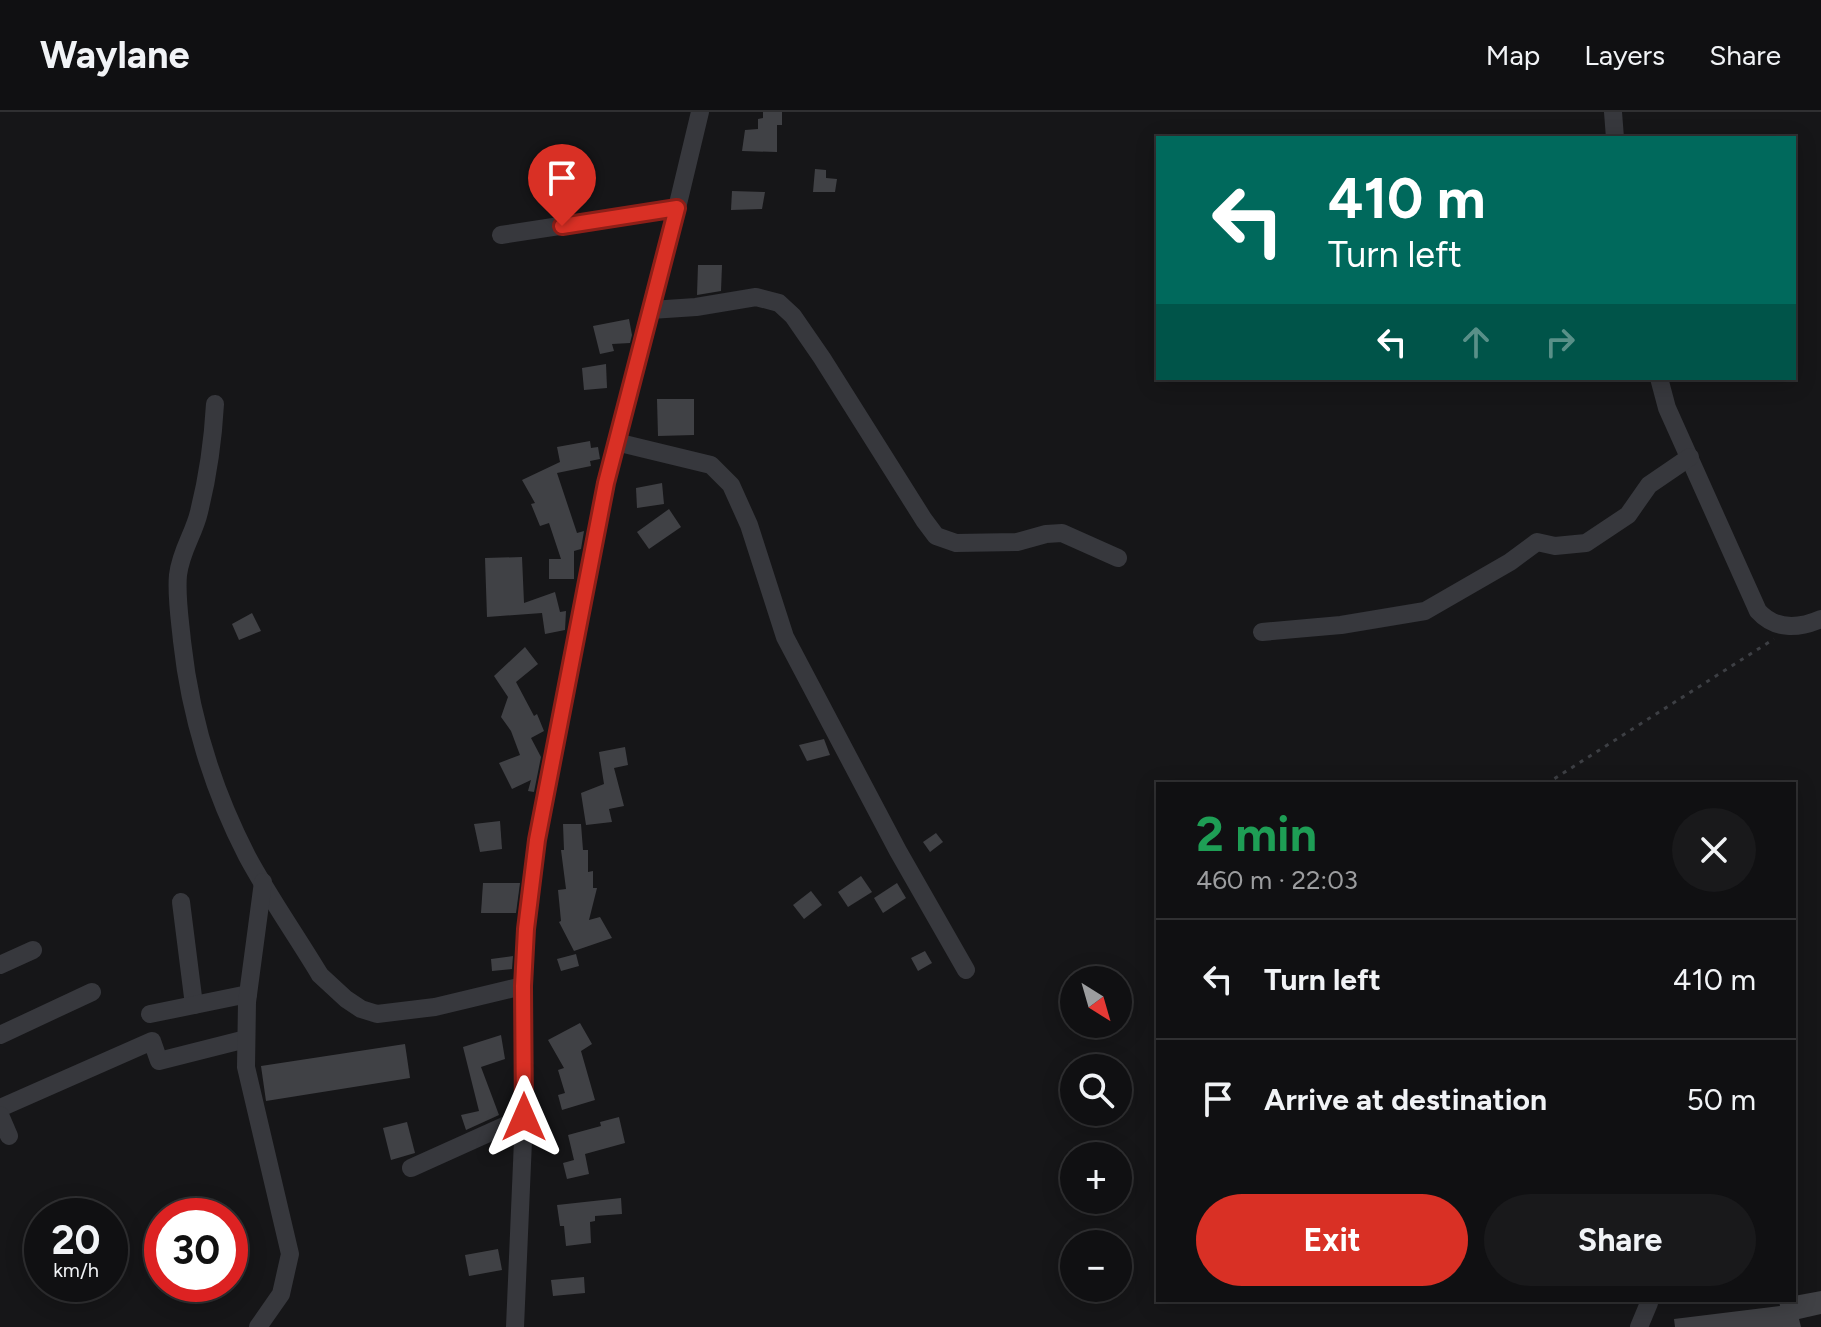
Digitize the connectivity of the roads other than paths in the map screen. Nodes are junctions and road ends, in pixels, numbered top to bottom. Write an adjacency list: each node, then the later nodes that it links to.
1 (700, 112): 4 (street)
2 (1613, 112): 3 (street)
3 (1615, 136)
4 (677, 208): 5 (street); 6 (street)
5 (501, 235)
6 (651, 310): 9 (street); 11 (street)
7 (1660, 380): 10 (street)
8 (215, 404): 14 (street)
9 (616, 442): 18 (street); 19 (street)
10 (1690, 457): 12 (street); 13 (street)
11 (1118, 558)
12 (1821, 619)
13 (1262, 632)
14 (263, 882): 19 (street); 21 (street)
15 (181, 902): 22 (street)
16 (33, 950): 17 (street)
17 (0, 965)
18 (966, 970)
19 (523, 986): 28 (street)
20 (92, 992): 24 (street)
21 (248, 994): 22 (street); 25 (street)
22 (194, 1005): 23 (street)
23 (150, 1014)
24 (0, 1035)
25 (246, 1039): 26 (street); 32 (street)
26 (0, 1108)
27 (0, 1115): 29 (street)
28 (524, 1117): 30 (street); 33 (street)
29 (9, 1136)
30 (411, 1168)
31 (1649, 1303): 34 (street)
32 (258, 1327)
33 (515, 1327)
34 (1639, 1327)

